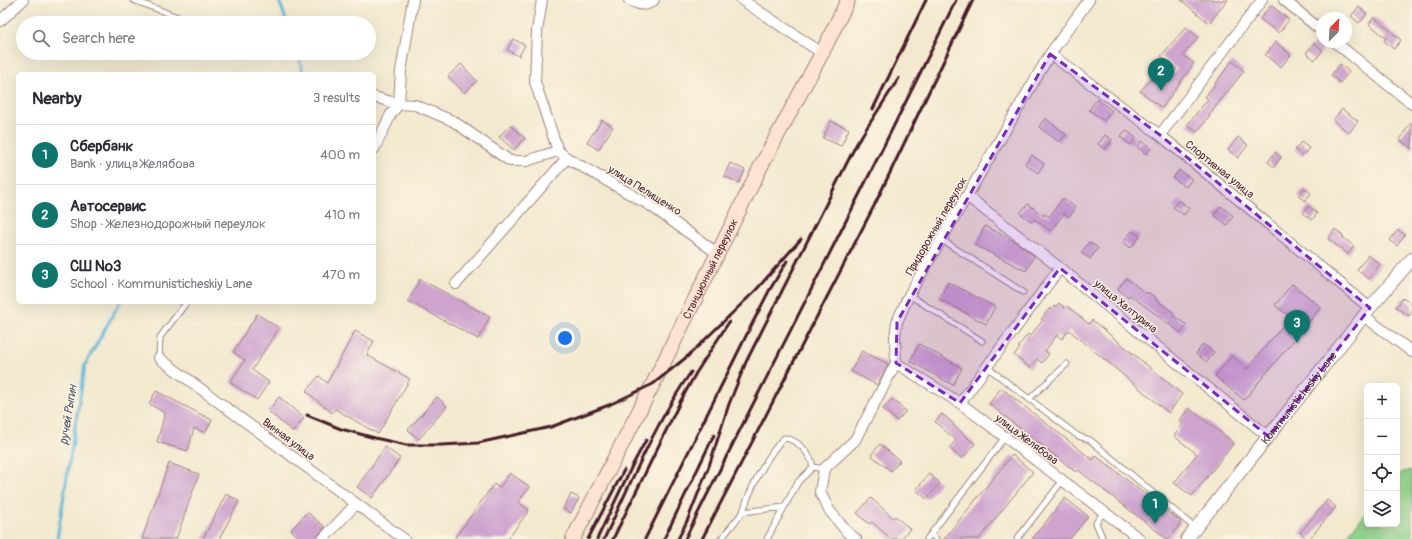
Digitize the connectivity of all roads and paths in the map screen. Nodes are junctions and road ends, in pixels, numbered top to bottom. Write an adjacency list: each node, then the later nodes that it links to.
1 (23, 0): 13 (street)
2 (133, 0): 12 (lane)
3 (413, 0): 19 (street)
4 (542, 0): 23 (street)
5 (629, 0): 6 (street)
6 (654, 0)
7 (742, 0): 16 (street)
8 (848, 0): 16 (main road, Станционный переулок)
9 (1089, 0): 17 (street, Придорожный переулок)
10 (1262, 0): 21 (street)
11 (1284, 0): 14 (street)
12 (175, 16)
13 (0, 21)
14 (1316, 26)
15 (1342, 48): 20 (street)
16 (822, 53): 27 (main road, Станционный переулок)
17 (1050, 54): 21 (street, Спортивная улица); 25 (street, Придорожный переулок)
18 (376, 98): 19 (street)
19 (400, 104): 22 (street); 23 (street)
20 (1412, 104)
21 (1160, 135): 34 (street, Спортивная улица)
22 (376, 145)
23 (558, 151): 24 (street, улица Пелищенко)
24 (567, 158): 27 (street, улица Пелищенко); 30 (street)
25 (967, 196): 26 (street, Придорожный переулок); 29 (street, улица Халтурина)
26 (942, 240): 31 (lane); 32 (street, Придорожный переулок)
27 (717, 253): 56 (main road, Станционный переулок)
28 (1412, 259): 34 (street, Kommunisticheskiy Lane)
29 (1060, 268): 40 (street); 44 (street, улица Халтурина)
30 (456, 284)
31 (1023, 292)
32 (910, 295): 35 (lane); 38 (street, Придорожный переулок)
33 (185, 304): 37 (lane)
34 (1367, 312): 36 (street, Спортивная улица); 44 (street, Kommunisticheskiy Lane)
35 (982, 341)
36 (1412, 352)
37 (159, 358): 48 (street, Винная улица)
38 (896, 363): 42 (street, улица Желябова); 46 (street)
39 (1067, 364): 41 (lane)
40 (987, 367): 41 (lane); 42 (street)
41 (1030, 399): 52 (lane)
42 (960, 403): 43 (street, улица Желябова)
43 (1005, 437): 47 (street, улица Желябова); 53 (lane)
44 (1269, 437): 52 (street, Kommunisticheskiy Lane)
45 (812, 467): 46 (lane); 49 (lane); 51 (lane)
46 (824, 469): 59 (street)
47 (1063, 480): 50 (street, улица Желябова); 61 (lane)
48 (356, 504): 54 (street); 55 (street, Винная улица)
49 (784, 507): 51 (lane); 58 (lane)
50 (1104, 511): 62 (lane); 63 (street, улица Желябова)
51 (743, 512): 57 (lane)
52 (1195, 529): 64 (street, Kommunisticheskiy Lane)
53 (929, 537): 60 (lane)
54 (323, 539)
55 (404, 539)
56 (573, 539)
57 (721, 539)
58 (767, 539)
59 (856, 539)
60 (936, 539)
61 (1017, 539)
62 (1103, 539)
63 (1140, 539)
64 (1187, 539)

